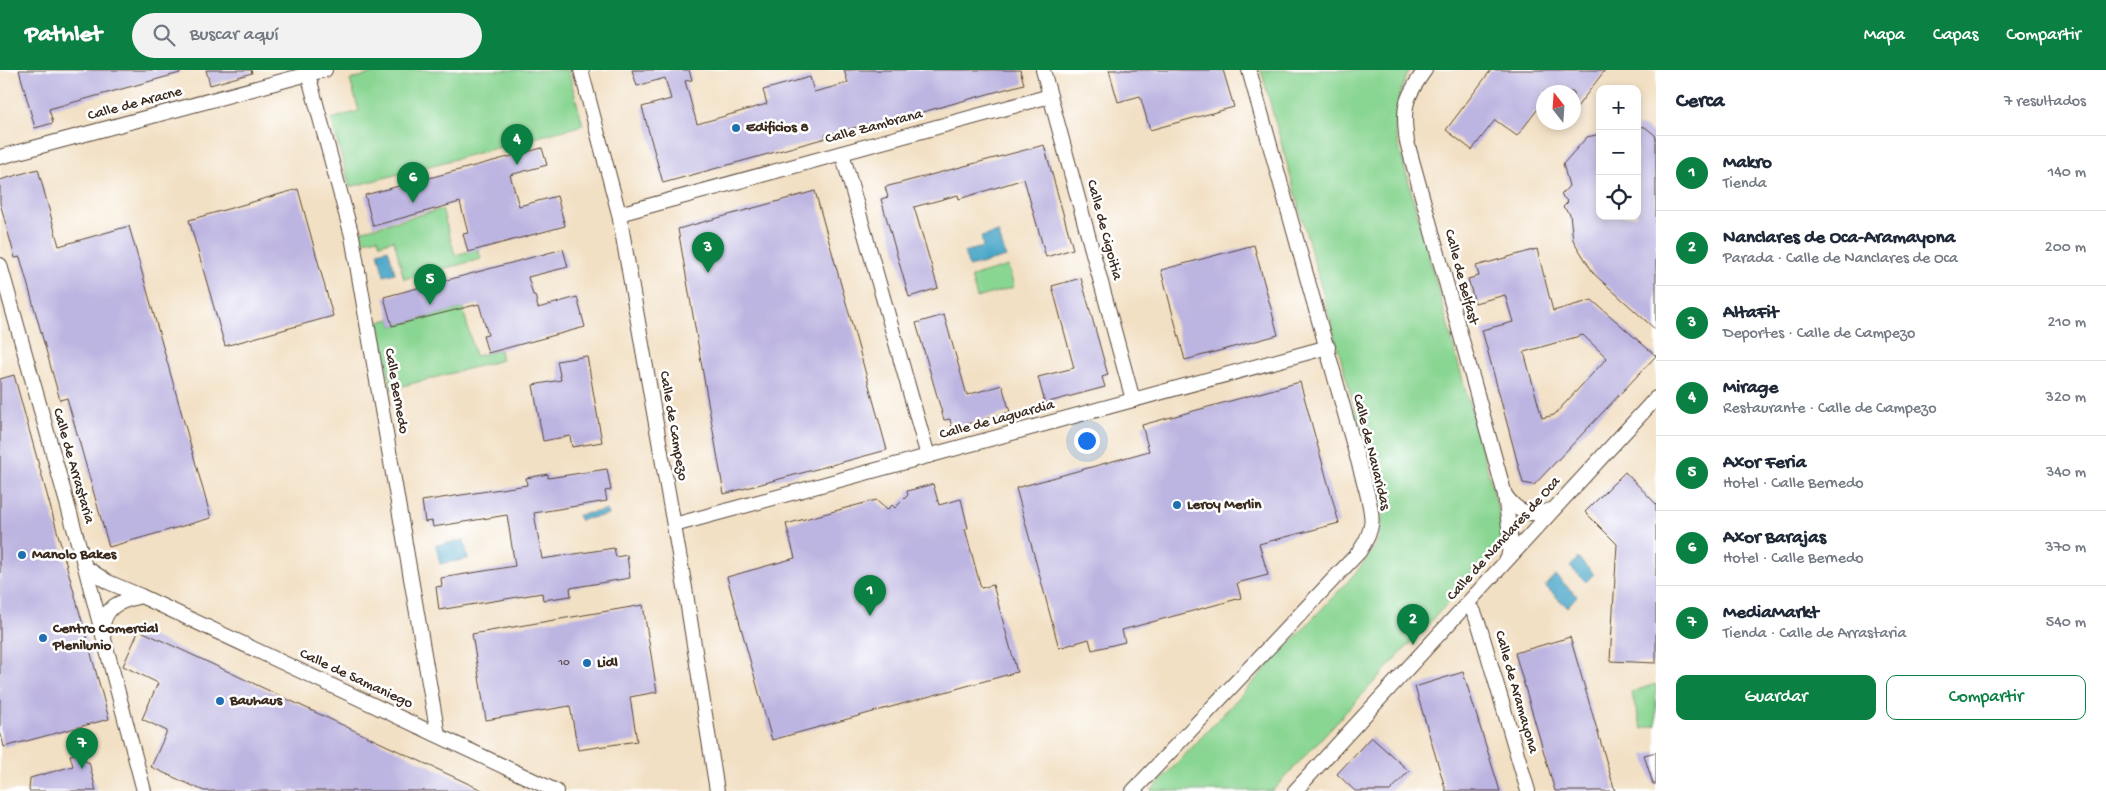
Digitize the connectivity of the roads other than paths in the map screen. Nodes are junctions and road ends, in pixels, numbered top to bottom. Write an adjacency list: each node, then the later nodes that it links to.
1 (325, 70): 6 (street)
2 (581, 70): 10 (street, Calle de Campezo)
3 (1043, 70): 7 (street, Calle de Cigoitia)
4 (1249, 70): 12 (street, Calle de Navaridas)
5 (1425, 70): 16 (street, Calle de Belfast)
6 (308, 74): 9 (street, Calle de Aracne); 26 (street, Calle Bernedo)
7 (1050, 96): 8 (street, Calle Zambrana); 14 (street, Calle de Cigoitia)
8 (842, 153): 10 (street, Calle Zambrana); 15 (street)
9 (0, 157)
10 (619, 214): 18 (street, Calle de Campezo)
11 (0, 265): 20 (street, Calle de Arrastaria)
12 (1328, 347): 14 (street, Calle de Laguardia); 30 (street, Calle de Navaridas)
13 (1656, 398): 17 (street, Calle de Nanclares de Oca)
14 (1133, 400): 15 (street, Calle de Laguardia)
15 (928, 456): 18 (street, Calle de Laguardia)
16 (1504, 495): 17 (street); 19 (street, Calle de Belfast)
17 (1551, 510): 19 (street, Calle de Nanclares de Oca)
18 (674, 525): 29 (street, Calle de Campezo)
19 (1508, 558): 24 (street, Calle de Nanclares de Oca)
20 (85, 568): 21 (street, Calle de Samaniego); 22 (street, Calle de Arrastaria)
21 (108, 582): 22 (street); 23 (street, Calle de Samaniego)
22 (92, 596): 25 (street, Calle de Arrastaria)
23 (142, 596): 25 (street); 26 (street, Calle de Samaniego)
24 (1467, 604): 31 (street, Calle de Nanclares de Oca); 32 (street, Calle de Aramayona)
25 (102, 633): 27 (street, Calle de Arrastaria)
26 (438, 735): 28 (street, Calle de Samaniego)
27 (144, 791)
28 (556, 791)
29 (717, 791)
30 (1133, 791)
31 (1295, 791)
32 (1528, 791)

